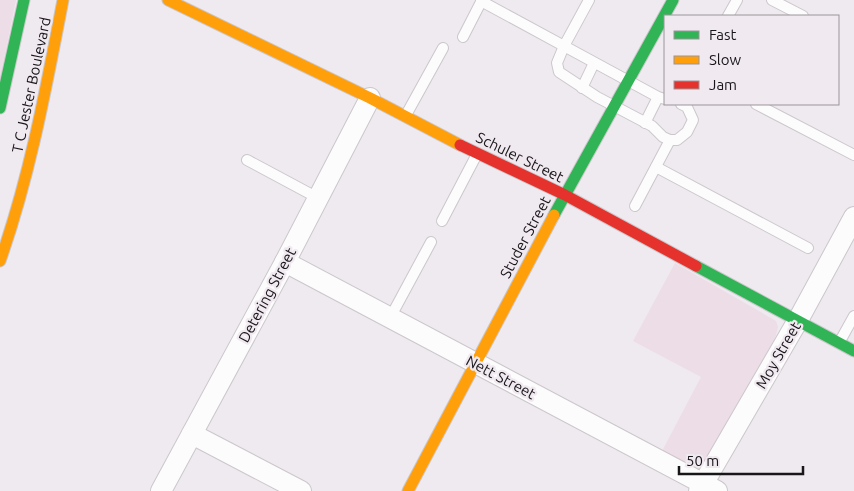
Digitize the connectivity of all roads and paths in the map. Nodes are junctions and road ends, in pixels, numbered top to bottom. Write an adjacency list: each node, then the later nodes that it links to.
1 (24, 0): 24 (street, T C Jester Boulevard)
2 (63, 0): 35 (street, T C Jester Boulevard)
3 (168, 0): 19 (street, Schuler Street)
4 (481, 0): 13 (lane); 14 (lane)
5 (588, 0): 14 (lane)
6 (673, 0): 9 (street, Studer Street)
7 (736, 0): 10 (lane)
8 (772, 0): 11 (lane)
9 (665, 15)
10 (728, 15)
11 (802, 15)
12 (664, 17): 17 (street, Studer Street)
13 (463, 37)
14 (564, 46): 16 (lane); 18 (lane)
15 (443, 48): 25 (lane)
16 (594, 63): 17 (lane); 18 (lane)
17 (629, 82): 20 (lane); 23 (street, Studer Street)
18 (582, 88): 23 (lane)
19 (370, 98): 25 (street, Schuler Street); 33 (street, Detering Street)
20 (661, 98): 26 (lane)
21 (684, 105): 27 (lane)
22 (758, 105): 29 (lane)
23 (615, 107): 26 (lane); 32 (street, Studer Street)
24 (0, 108)
25 (405, 116): 28 (street, Schuler Street)
26 (645, 123): 27 (lane)
27 (670, 140): 31 (lane)
28 (478, 154): 32 (street, Schuler Street); 38 (lane)
29 (854, 155)
30 (247, 160): 33 (lane)
31 (656, 167): 36 (lane); 40 (lane)
32 (564, 195): 45 (street, Schuler Street); 48 (street, Studer Street)
33 (318, 198): 42 (street, Detering Street)
34 (6, 199): 35 (street)
35 (19, 203): 41 (street, T C Jester Boulevard)
36 (635, 206)
37 (854, 217): 45 (street, Moy Street)
38 (442, 221)
39 (431, 242): 44 (lane)
40 (808, 248)
41 (0, 261)
42 (285, 262): 44 (street, Nett Street); 49 (street, Detering Street)
43 (854, 316): 46 (lane)
44 (390, 318): 48 (street, Nett Street)
45 (797, 322): 46 (street, Schuler Street); 50 (street, Moy Street)
46 (839, 344): 47 (street, Schuler Street)
47 (854, 351)
48 (475, 364): 50 (street, Nett Street); 53 (street, Studer Street)
49 (192, 434): 51 (street, Detering Street); 52 (street)
50 (707, 489)
51 (161, 491)
52 (301, 491)
53 (408, 491)

